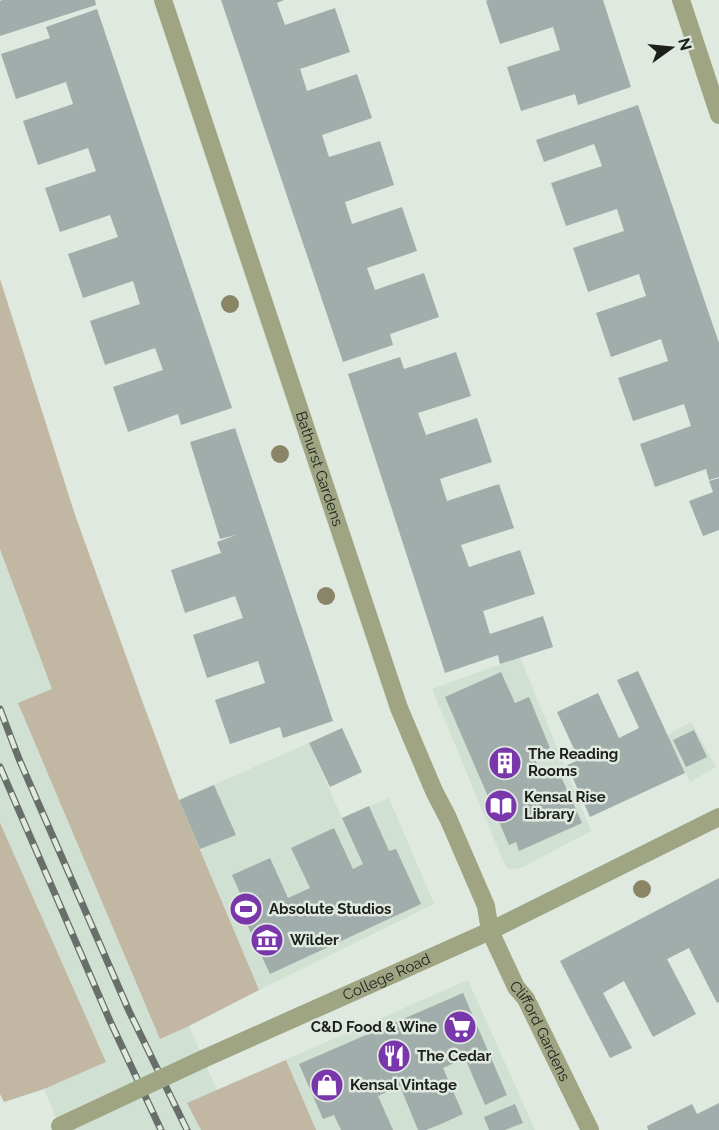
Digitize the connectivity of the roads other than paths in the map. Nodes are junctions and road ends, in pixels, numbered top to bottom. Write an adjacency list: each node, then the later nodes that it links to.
1 (163, 0): 5 (street, Bathurst Gardens)
2 (681, 0): 3 (street)
3 (719, 115)
4 (719, 817): 5 (street, College Road)
5 (490, 931): 6 (street, College Road, bridge); 7 (street, Clifford Gardens)
6 (55, 1128)
7 (590, 1130)

